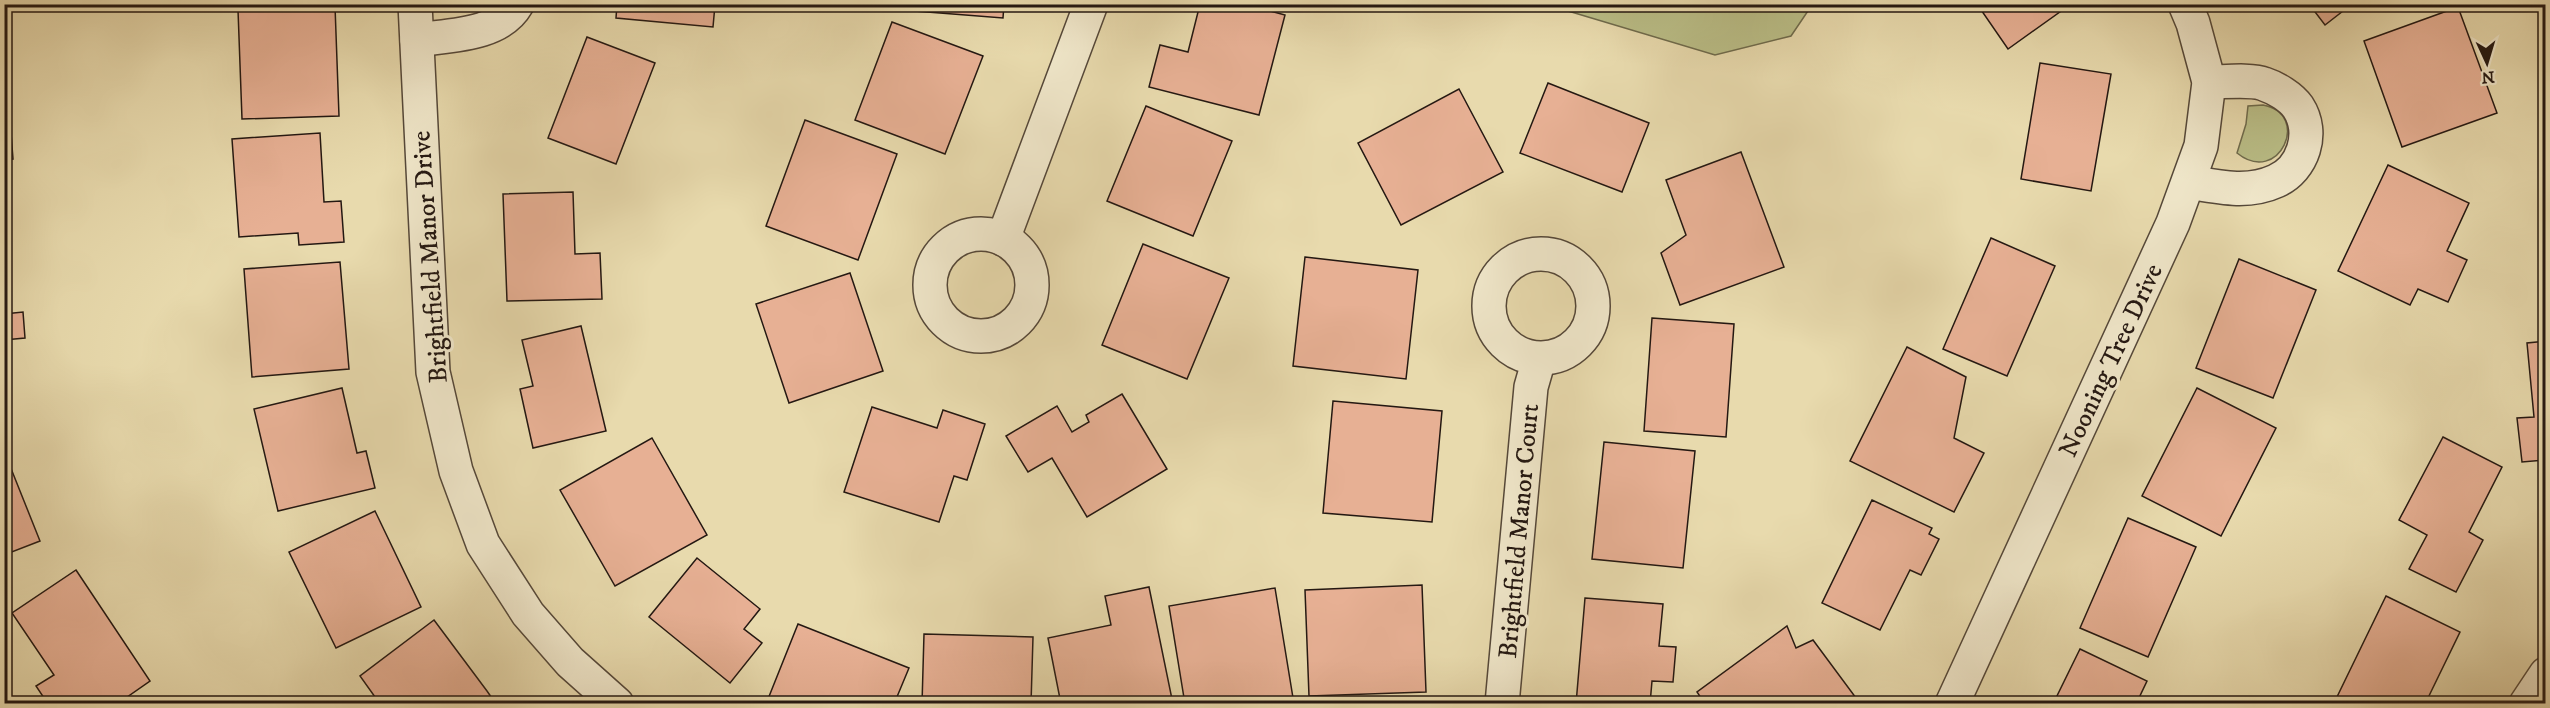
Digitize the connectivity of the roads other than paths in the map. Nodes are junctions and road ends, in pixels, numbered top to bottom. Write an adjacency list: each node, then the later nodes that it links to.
1 (415, 4): 5 (street, Brightfield Manor Drive)
2 (516, 4): 5 (street)
3 (1091, 4): 8 (street)
4 (2185, 4): 6 (street, Nooning Tree Drive)
5 (417, 40): 11 (street, Brightfield Manor Drive)
6 (2209, 82): 7 (street, Nooning Tree Drive); 7 (street)
7 (2189, 183): 13 (street, Nooning Tree Drive)
8 (1003, 239)
9 (1539, 359): 12 (street, Brightfield Manor Court)
10 (2546, 675): 14 (street)
11 (617, 704)
12 (1502, 704)
13 (1952, 704)
14 (2526, 704)

